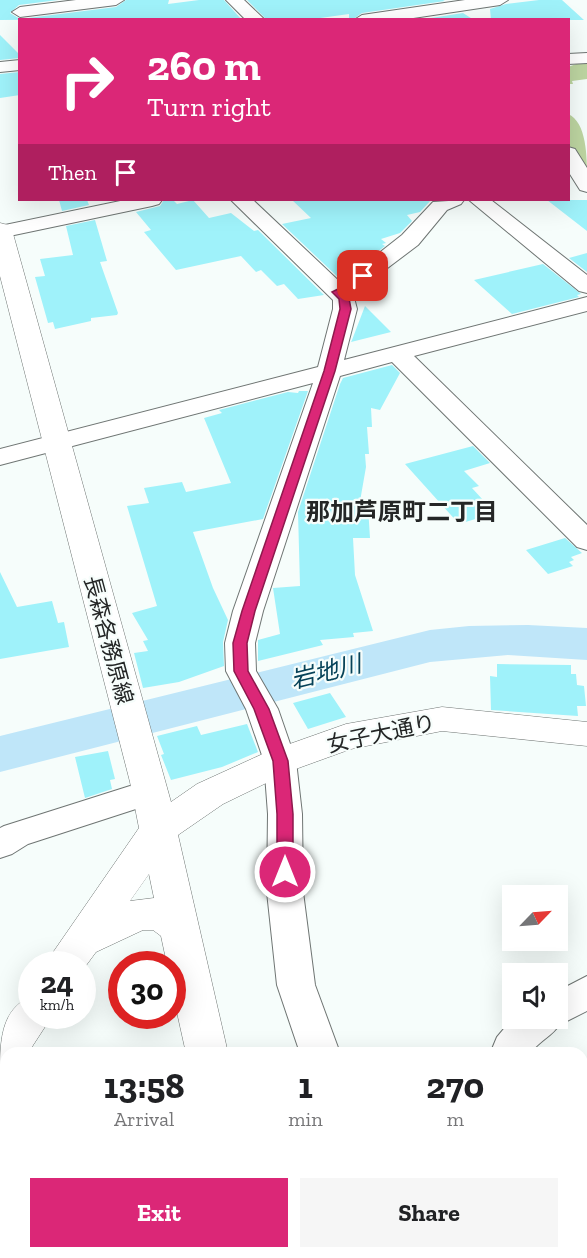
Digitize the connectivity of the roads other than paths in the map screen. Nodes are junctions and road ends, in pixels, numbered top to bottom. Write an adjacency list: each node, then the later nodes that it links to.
1 (116, 0): 5 (street)
2 (234, 0): 7 (street)
3 (500, 0): 4 (street)
4 (467, 7): 6 (street)
5 (18, 11)
6 (395, 12): 8 (street)
7 (255, 18)
8 (370, 18)
9 (587, 58): 10 (street)
10 (570, 59)
11 (18, 65): 12 (street)
12 (0, 67)
13 (570, 156): 14 (street)
14 (587, 186)
15 (147, 201): 19 (street)
16 (243, 201): 22 (street)
17 (452, 201): 22 (street)
18 (480, 201): 21 (street)
19 (0, 231): 20 (main road, 長森各務原線)
20 (6, 275): 26 (main road, 長森各務原線)
21 (587, 286)
22 (337, 292): 25 (street)
23 (587, 304): 24 (street)
24 (398, 354): 25 (street); 28 (street)
25 (329, 371): 26 (street); 30 (street)
26 (56, 443): 27 (street); 31 (main road, 長森各務原線)
27 (0, 457)
28 (587, 541)
29 (587, 734): 30 (main road, 女子大通り)
30 (280, 761): 32 (main road, 女子大通り); 44 (street)
31 (139, 790): 32 (main road, 長森各務原線); 33 (street)
32 (159, 829): 34 (main road); 35 (main road, 長森各務原線)
33 (0, 845)
34 (108, 903): 35 (main road); 36 (main road)
35 (177, 914): 37 (main road); 43 (main road, 長森各務原線)
36 (74, 951)
37 (75, 951)
38 (587, 992): 39 (street)
39 (568, 1004)
40 (21, 1029): 42 (main road)
41 (527, 1029): 45 (street)
42 (8, 1047)
43 (206, 1047)
44 (318, 1047)
45 (514, 1047)

